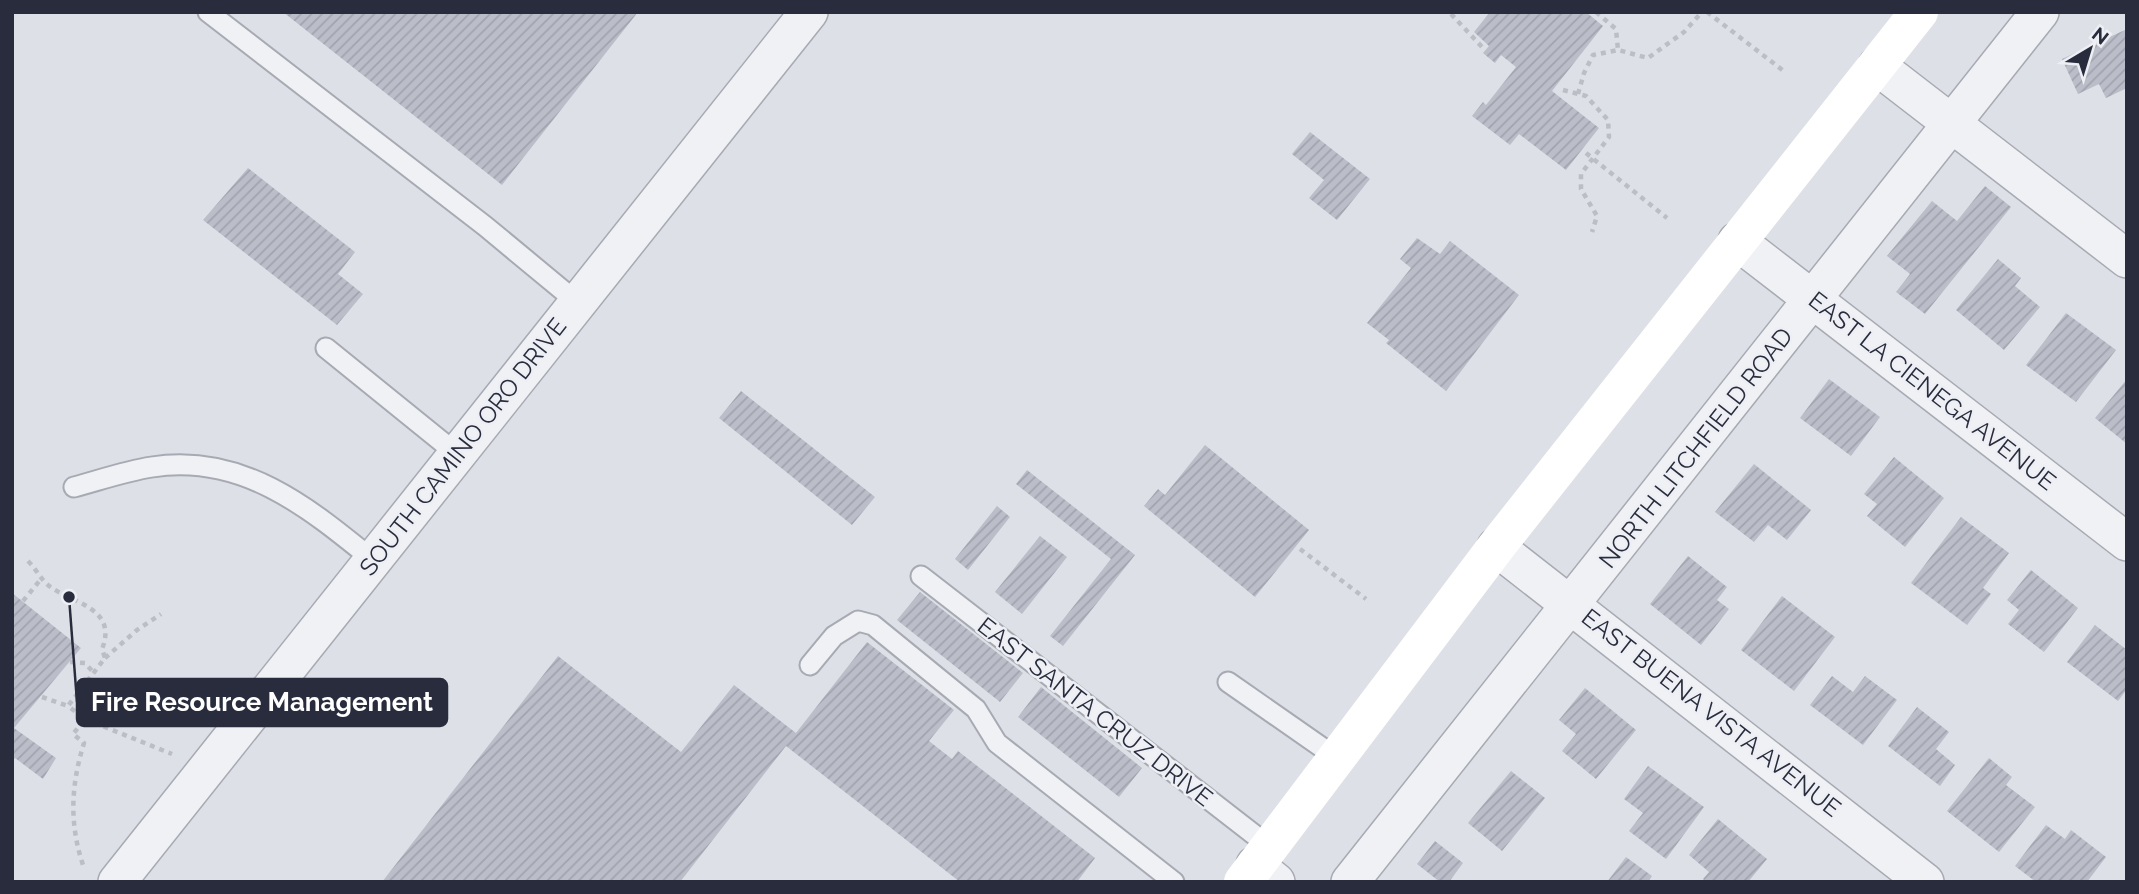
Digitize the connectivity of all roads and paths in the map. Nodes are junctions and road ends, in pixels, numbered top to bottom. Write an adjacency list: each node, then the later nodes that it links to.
1 (208, 12): 22 (lane)
2 (809, 12): 22 (street, SOUTH CAMINO ORO DRIVE)
3 (1596, 12): 9 (path)
4 (1704, 12): 9 (path); 11 (path)
5 (1919, 12): 10 (main road)
6 (2040, 12): 14 (street, NORTH LITCHFIELD ROAD)
7 (1450, 13): 8 (path)
8 (1483, 48)
9 (1618, 50): 13 (path)
10 (1877, 66): 14 (street); 19 (main road)
11 (1785, 72)
12 (1563, 90): 13 (path)
13 (1578, 94): 16 (path)
14 (1952, 123): 20 (street); 21 (street, NORTH LITCHFIELD ROAD)
15 (1586, 153): 16 (path)
16 (1592, 158): 17 (path); 18 (path)
17 (1667, 218)
18 (1592, 232)
19 (1737, 241): 21 (street, EAST LA CIENEGA AVENUE); 27 (main road)
20 (2127, 259)
21 (1814, 299): 26 (street, EAST LA CIENEGA AVENUE); 35 (street, NORTH LITCHFIELD ROAD)
22 (578, 303): 24 (street, SOUTH CAMINO ORO DRIVE)
23 (326, 348): 24 (lane)
24 (457, 454): 29 (street, SOUTH CAMINO ORO DRIVE)
25 (74, 487): 29 (lane)
26 (2127, 542)
27 (1496, 547): 35 (street, EAST BUENA VISTA AVENUE); 46 (main road)
28 (1300, 550): 33 (path)
29 (373, 560): 49 (street, SOUTH CAMINO ORO DRIVE)
30 (28, 561): 32 (path)
31 (921, 576): 48 (lane, EAST SANTA CRUZ DRIVE)
32 (41, 579): 34 (path); 37 (path)
33 (1366, 599)
34 (23, 601)
35 (1572, 604): 51 (street, NORTH LITCHFIELD ROAD); 52 (street, EAST BUENA VISTA AVENUE)
36 (161, 614): 37 (path)
37 (105, 658): 40 (path)
38 (70, 662): 40 (path)
39 (810, 665): 50 (lane)
40 (94, 673): 43 (path)
41 (1228, 681): 46 (lane)
42 (41, 697): 43 (path)
43 (68, 706): 44 (path)
44 (85, 719): 45 (path); 47 (path)
45 (172, 754)
46 (1337, 758): 48 (main road)
47 (83, 865)
48 (1261, 869)
49 (117, 882)
50 (1174, 882)
51 (1350, 882)
52 (1925, 882)

